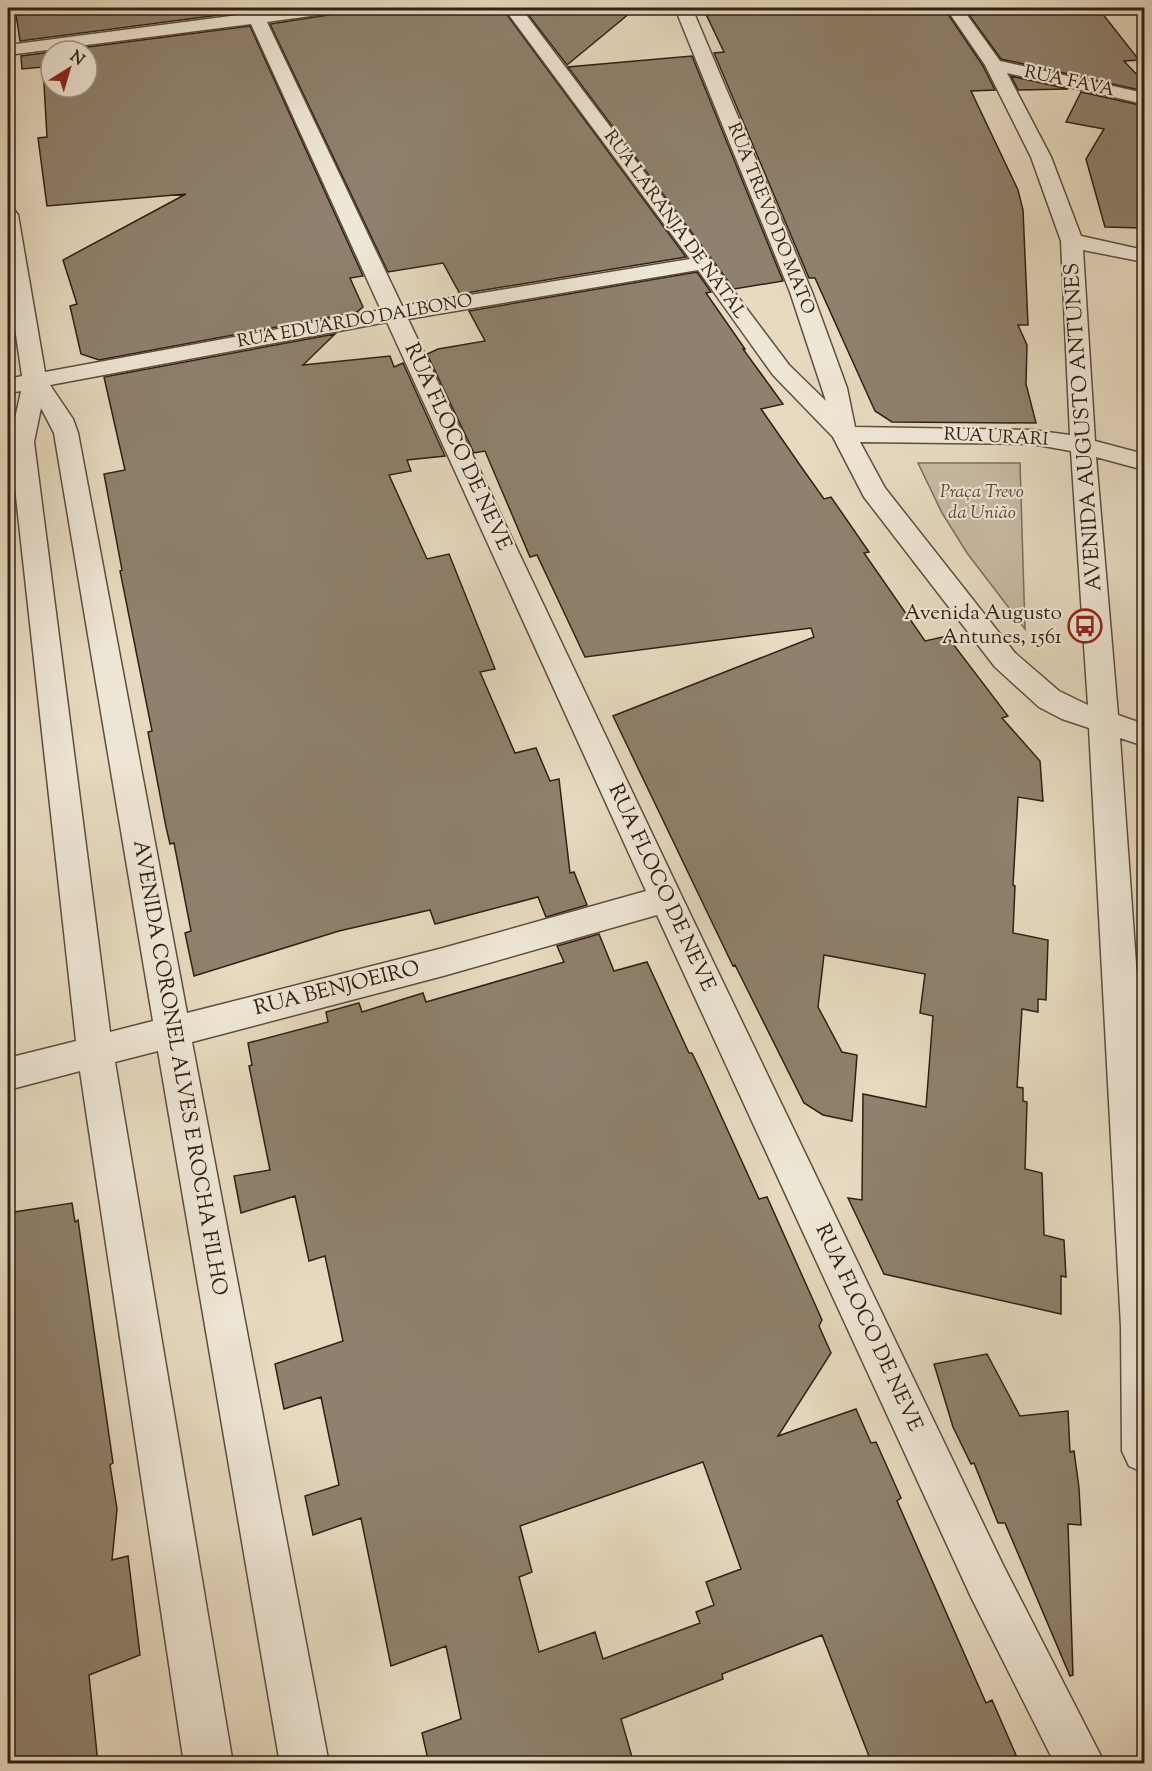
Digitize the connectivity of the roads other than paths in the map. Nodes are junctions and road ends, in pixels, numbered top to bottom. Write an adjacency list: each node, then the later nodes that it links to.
1 (332, 8): 5 (street)
2 (513, 8): 12 (street, RUA LARANJA DE NATAL)
3 (684, 8): 15 (street, RUA TREVO DO MATO)
4 (954, 8): 7 (street, AVENIDA AUGUSTO ANTUNES)
5 (254, 12): 6 (street); 13 (street, RUA FLOCO DE NEVE)
6 (8, 50)
7 (994, 65): 8 (street, RUA FAVA); 10 (street, AVENIDA AUGUSTO ANTUNES)
8 (1144, 98)
9 (8, 215): 14 (street, AVENIDA CORONEL ALVES E ROCHA FILHO)
10 (1072, 241): 11 (street); 16 (street, AVENIDA AUGUSTO ANTUNES)
11 (1144, 256)
12 (704, 263): 13 (street, RUA EDUARDO DALBONO); 15 (street, RUA LARANJA DE NATAL)
13 (395, 314): 14 (street, RUA EDUARDO DALBONO); 20 (street, RUA FLOCO DE NEVE)
14 (21, 383): 21 (street, AVENIDA CORONEL ALVES E ROCHA FILHO); 22 (street, AVENIDA CORONEL ALVES E ROCHA FILHO)
15 (844, 434): 16 (street, RUA URARI); 18 (street)
16 (1083, 445): 17 (street, RUA URARI); 18 (street, AVENIDA AUGUSTO ANTUNES)
17 (1144, 462)
18 (1104, 723): 19 (street); 24 (street, AVENIDA AUGUSTO ANTUNES)
19 (1144, 735)
20 (666, 899): 21 (street, RUA BENJOEIRO); 27 (street, RUA FLOCO DE NEVE)
21 (172, 1030): 22 (street, RUA BENJOEIRO); 26 (street, AVENIDA CORONEL ALVES E ROCHA FILHO)
22 (95, 1052): 23 (street, RUA BENJOEIRO); 25 (street, AVENIDA CORONEL ALVES E ROCHA FILHO)
23 (8, 1074)
24 (1144, 1451)
25 (208, 1764)
26 (306, 1764)
27 (1081, 1764)

